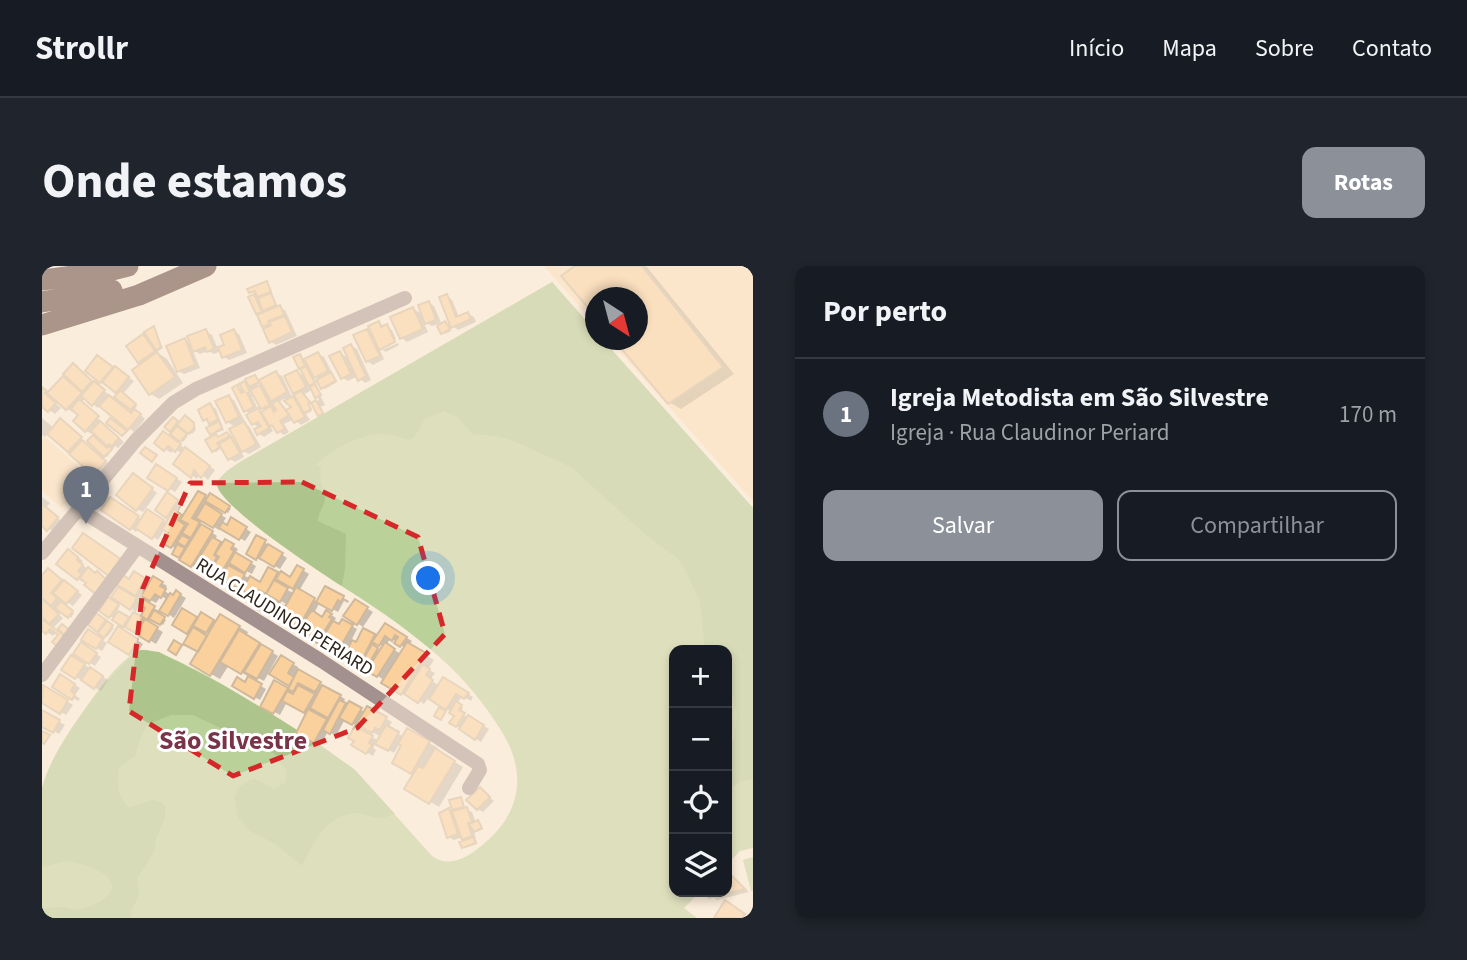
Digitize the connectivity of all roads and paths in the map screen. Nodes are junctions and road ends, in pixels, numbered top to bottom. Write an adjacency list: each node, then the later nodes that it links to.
1 (128, 266): 4 (highway)
2 (192, 266): 6 (highway)
3 (206, 266): 7 (highway)
4 (42, 280)
5 (405, 298): 8 (street)
6 (42, 302)
7 (42, 325)
8 (80, 510): 9 (street, RUA CLAUDINOR PERIARD); 10 (street)
9 (137, 547): 11 (street); 12 (street, RUA CLAUDINOR PERIARD)
10 (42, 553)
11 (44, 670)
12 (469, 788)

